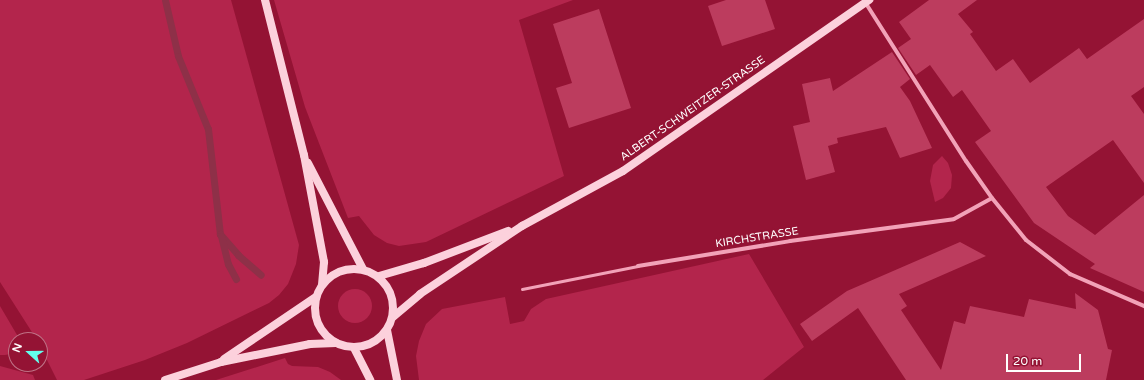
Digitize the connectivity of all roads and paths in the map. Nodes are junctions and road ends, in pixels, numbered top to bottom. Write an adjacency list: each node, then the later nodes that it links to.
1 (265, 0): 3 (main road)
2 (866, 1): 4 (street); 5 (main road, ALBERT-SCHWEITZER-STRASSE)
3 (304, 155): 7 (main road); 9 (main road)
4 (992, 198): 6 (street, KIRCHSTRASSE); 12 (street)
5 (522, 226): 8 (main road, ALBERT-SCHWEITZER-STRASSE); 13 (main road, ALBERT-SCHWEITZER-STRASSE)
6 (638, 266): 10 (lane, KIRCHSTRASSE)
7 (363, 269): 8 (main road); 9 (main road)
8 (379, 276): 13 (main road)
9 (322, 284): 11 (main road)
10 (522, 289)
11 (316, 297): 15 (main road); 17 (main road)
12 (1144, 306)
13 (393, 317): 14 (main road)
14 (387, 330): 16 (main road); 20 (main road)
15 (336, 343): 16 (main road); 17 (main road)
16 (354, 348): 19 (main road)
17 (221, 362): 18 (main road)
18 (165, 380)
19 (370, 380)
20 (397, 380)

